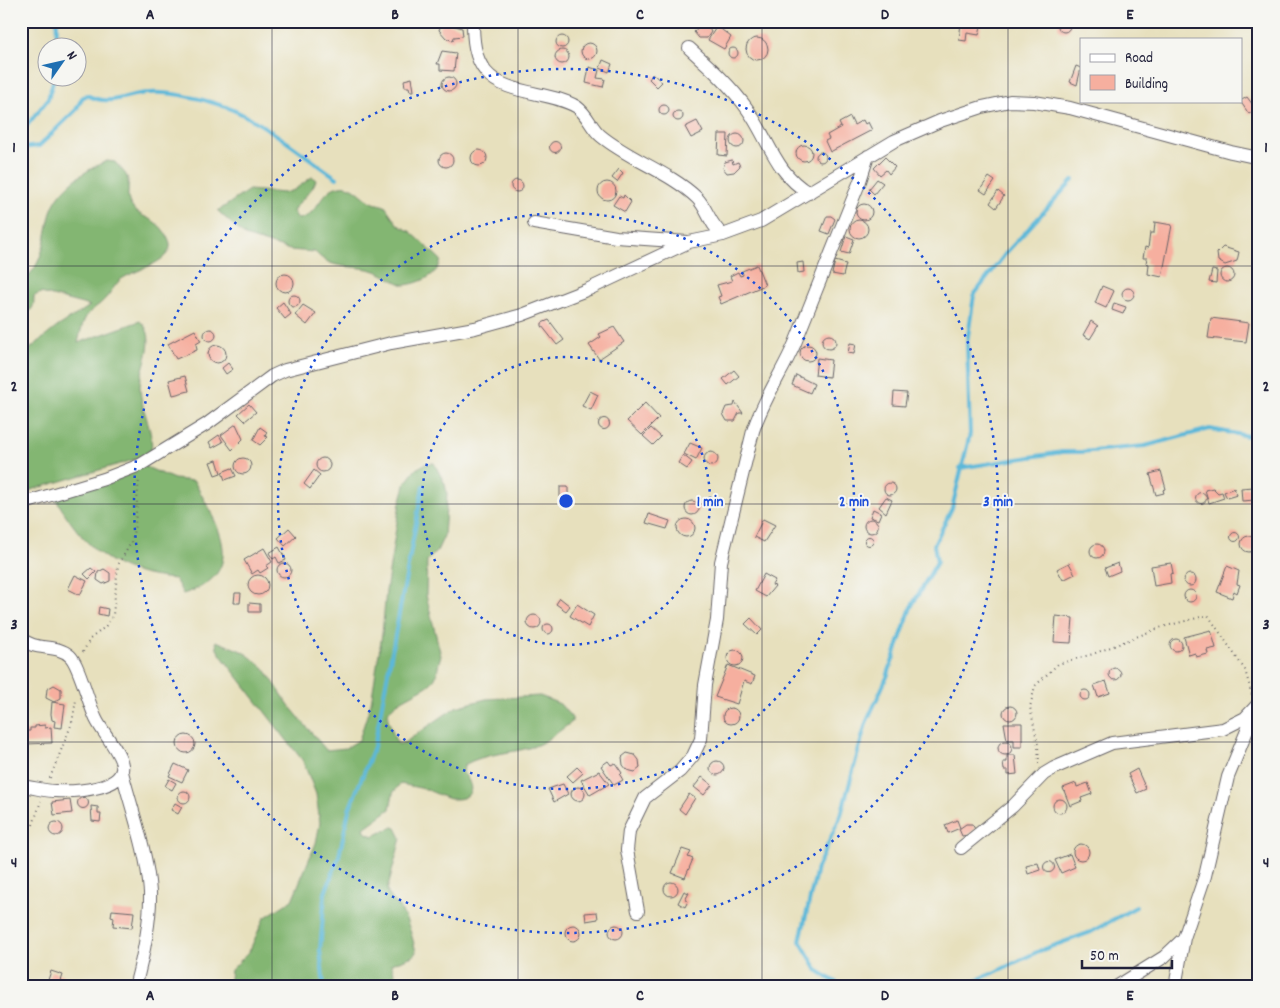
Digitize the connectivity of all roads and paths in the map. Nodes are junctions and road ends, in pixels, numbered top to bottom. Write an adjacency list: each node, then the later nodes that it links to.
1 (474, 21): 7 (street)
2 (689, 48): 5 (street)
3 (868, 156): 4 (street); 5 (street); 21 (street)
4 (1259, 158)
5 (809, 193): 7 (street)
6 (534, 223): 8 (street)
7 (723, 235): 8 (street)
8 (689, 242): 9 (street)
9 (140, 465): 10 (street); 12 (path)
10 (21, 504)
11 (21, 638): 12 (street)
12 (76, 664): 15 (street)
13 (77, 692): 18 (path)
14 (1257, 704): 16 (street); 16 (path); 22 (street)
15 (122, 772): 18 (street); 23 (street)
16 (1040, 778): 20 (street)
17 (21, 786): 18 (street)
18 (45, 790): 19 (path)
19 (33, 825)
20 (961, 848)
21 (638, 911)
22 (1184, 938): 24 (street); 25 (street)
23 (136, 987)
24 (1116, 987)
25 (1175, 987)

